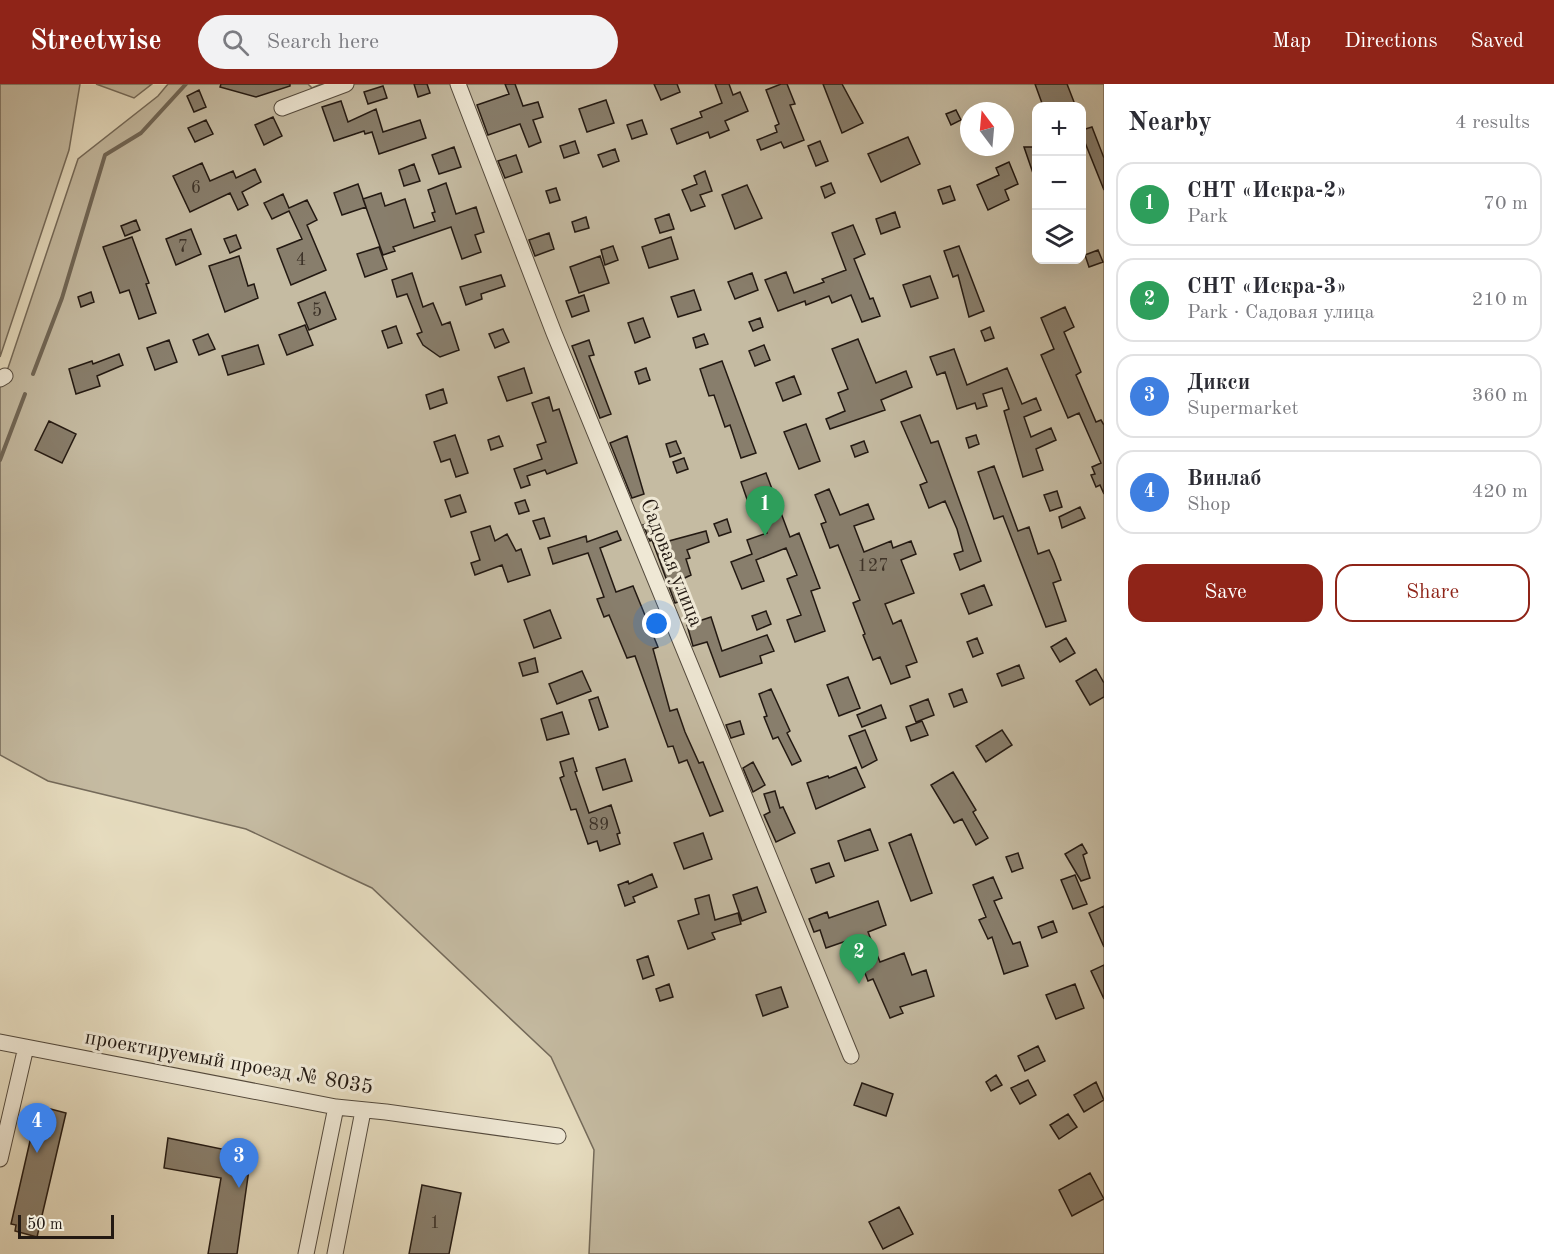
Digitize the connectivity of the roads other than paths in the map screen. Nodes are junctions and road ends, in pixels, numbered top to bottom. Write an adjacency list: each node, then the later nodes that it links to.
1 (346, 84): 3 (street)
2 (458, 84): 6 (street, Садовая улица)
3 (282, 108)
4 (0, 1042): 5 (street, проектируемый проезд № 8035)
5 (26, 1047): 7 (street, проектируемый проезд № 8035); 10 (street)
6 (851, 1056)
7 (336, 1107): 8 (street, проектируемый проезд № 8035); 11 (street)
8 (363, 1111): 9 (street, проектируемый проезд № 8035); 12 (street)
9 (558, 1136)
10 (0, 1159)
11 (306, 1254)
12 (335, 1254)

